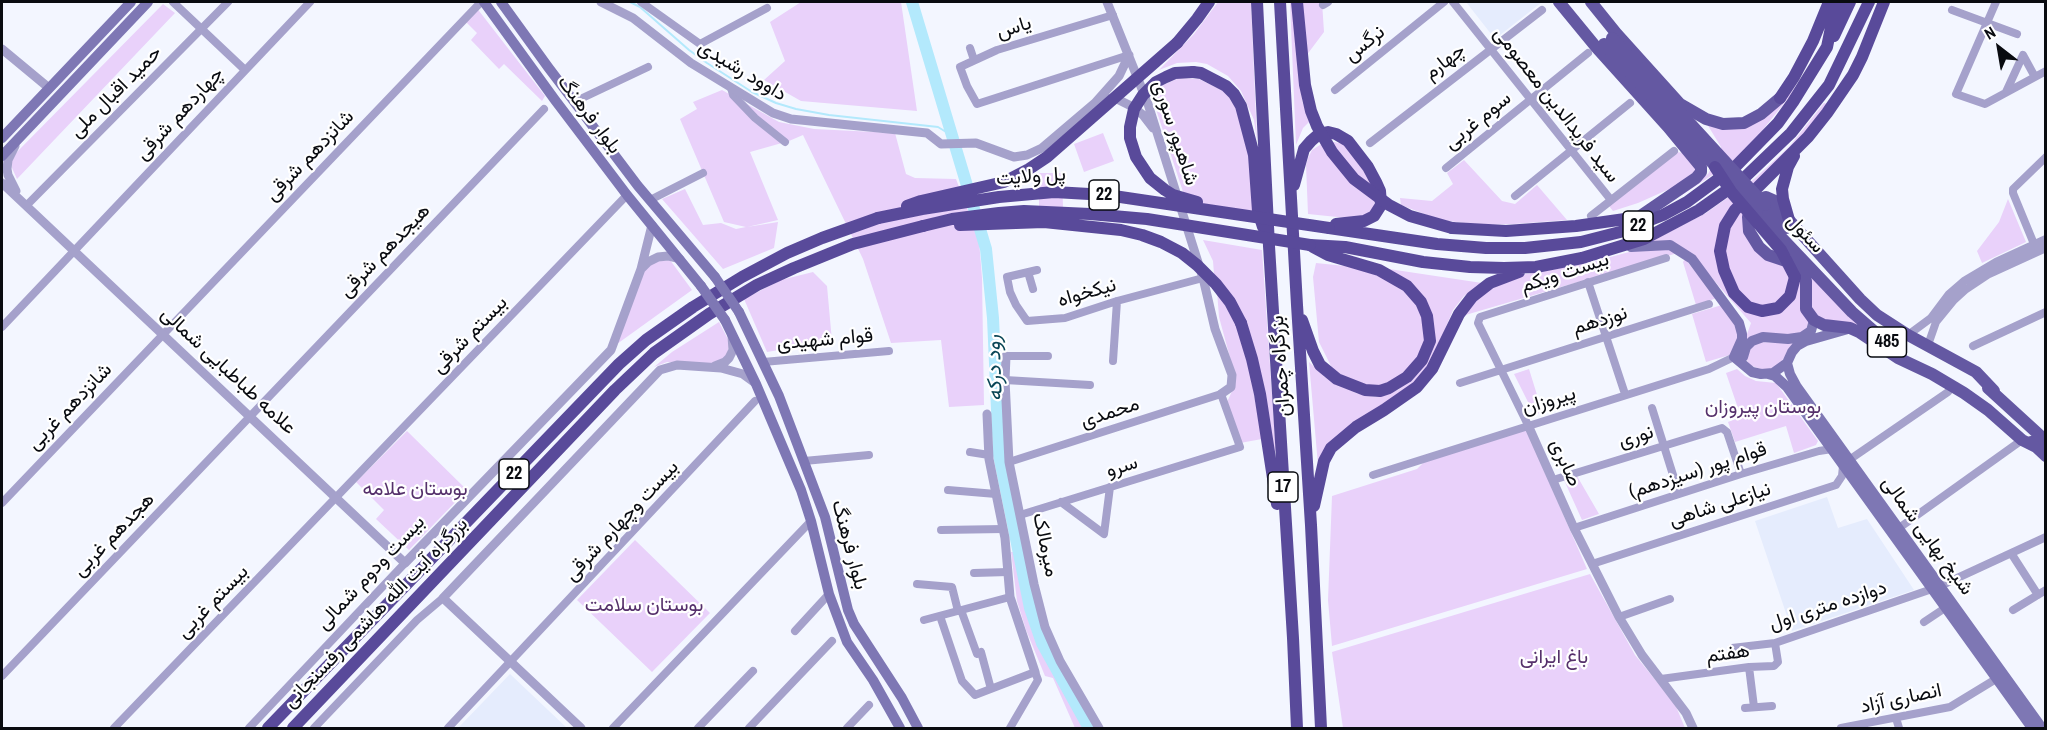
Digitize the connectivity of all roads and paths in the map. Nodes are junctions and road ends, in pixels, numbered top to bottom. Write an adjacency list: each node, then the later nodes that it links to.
1 (131, 2): 49 (main road)
2 (148, 2): 65 (main road)
3 (173, 2): 34 (street)
4 (228, 2): 34 (street, حمید اقبال ملی)
5 (310, 2): 45 (street, چهاردهم شرقی)
6 (482, 2): 78 (main road, بلوار فرهنگ); 119 (street, شانزدهم شرقی)
7 (500, 2): 56 (main road, بلوار فرهنگ)
8 (601, 2): 50 (street, داوود رشیدی)
9 (640, 2): 31 (street)
10 (650, 2): 31 (street)
11 (1107, 2): 32 (street, شاهپور سوری)
12 (1209, 2): 89 (highway, bridge)
13 (1257, 2): 98 (highway, بزرگراه چمران / 17)
14 (1281, 2): 80 (highway, بزرگراه چمران / 17)
15 (1297, 2): 88 (highway, bridge)
16 (1444, 2): 51 (street, نرگس)
17 (1453, 2): 39 (street, سید فریدالدین معصومی)
18 (1559, 2): 63 (main road)
19 (1569, 2): 36 (main road, سئول / 485)
20 (1581, 2): 36 (main road, سئول / 485)
21 (1591, 2): 60 (main road)
22 (1829, 2): 54 (highway)
23 (1840, 2): 37 (highway, 22)
24 (1850, 2): 37 (highway, 22)
25 (1867, 2): 48 (highway, 22)
26 (1883, 2): 48 (highway); 66 (highway)
27 (1996, 2): 33 (street)
28 (766, 8): 31 (street)
29 (1542, 10): 39 (street, چهارم)
30 (1952, 10): 33 (street)
31 (655, 13)
32 (1113, 15): 42 (street, شاهپور سوری); 43 (street, یاس)
33 (1987, 23): 35 (street); 53 (street)
34 (201, 29): 45 (street); 84 (street, حمید اقبال ملی)
35 (2017, 34)
36 (1608, 41): 74 (main road, سئول / 485, bridge); 85 (main road, سئول / 485, bridge)
37 (1827, 47): 83 (highway, 22)
38 (970, 48): 43 (street)
39 (1491, 49): 55 (street, سید فریدالدین معصومی); 69 (street, چهارم)
40 (2, 51): 49 (street)
41 (1588, 53): 55 (street, سوم غربی)
42 (1129, 55): 43 (street, یاس); 52 (street, شاهپور سوری); 57 (street)
43 (975, 60)
44 (648, 67): 56 (street)
45 (245, 70): 101 (street, چهاردهم شرقی)
46 (2046, 71): 47 (street)
47 (2035, 77): 53 (street); 53 (street)
48 (1829, 85): 99 (highway, 22)
49 (49, 88): 67 (main road)
50 (731, 88): 57 (street, داوود رشیدی); 68 (street)
51 (1335, 90)
52 (1143, 91): 57 (street); 59 (street, شاهپور سوری)
53 (2007, 92)
54 (1780, 98): 60 (main road)
55 (1531, 99): 70 (street, سید فریدالدین معصومی); 75 (street, سوم غربی)
56 (574, 102): 81 (main road, بلوار فرهنگ)
57 (1095, 103): 62 (street)
58 (1630, 103): 70 (street)
59 (1148, 104): 62 (street); 64 (street, شاهپور سوری)
60 (1680, 104): 63 (main road)
61 (544, 109): 146 (street, هیجدهم شرقی)
62 (1138, 111): 64 (street)
63 (1668, 127): 88 (main road)
64 (1156, 131): 108 (street, شاهپور سوری)
65 (19, 137): 72 (main road); 84 (street, علامه طباطبایی شمالی)
66 (1808, 137): 74 (highway, bridge); 90 (highway)
67 (2, 138)
68 (785, 142)
69 (1370, 143)
70 (1571, 151): 79 (street); 82 (street, سید فریدالدین معصومی)
71 (1674, 151): 82 (street)
72 (2, 156)
73 (2046, 157): 97 (street)
74 (1715, 167): 85 (main road, سئول / 485, bridge)
75 (1446, 168)
76 (703, 173): 81 (street)
77 (2, 185): 84 (street, علامه طباطبایی شمالی)
78 (627, 195): 92 (main road, بلوار فرهنگ); 166 (street, بیستم شرقی)
79 (1515, 196)
80 (1291, 198): 91 (highway); 113 (highway, بزرگراه چمران / 17)
81 (650, 200): 130 (main road, بلوار فرهنگ, bridge)
82 (1611, 200): 87 (street)
83 (1687, 202): 88 (highway); 94 (highway, 22)
84 (27, 205): 101 (street, علامه طباطبایی شمالی)
85 (1761, 208): 139 (main road, سئول / 485); 149 (main road, سئول / 485)
86 (1242, 214): 89 (highway, پل ولایت / 22, bridge); 91 (highway, پل ولایت / 22, bridge); 98 (highway, bridge)
87 (1592, 216)
88 (1639, 217): 94 (highway)
89 (878, 218): 217 (highway, بزرگراه آیت الله هاشمی رفسنجانی / 22)
90 (1789, 220): 115 (main road); 121 (main road)
91 (1302, 224): 94 (highway, پل ولایت / 22, bridge)
92 (652, 225): 103 (main road, بلوار فرهنگ); 105 (street, بیست ودوم شمالی)
93 (923, 226): 96 (highway, پل ولایت / 22, bridge); 177 (highway, bridge); 218 (highway, بزرگراه آیت الله هاشمی رفسنجانی / 22)
94 (1595, 238)
95 (2046, 239): 97 (street)
96 (1310, 244): 104 (highway, 22); 113 (highway)
97 (2034, 244): 121 (street)
98 (1269, 246): 177 (highway, بزرگراه چمران / 17)
99 (1622, 248): 104 (highway, 22); 129 (main road)
100 (2046, 248): 123 (street)
101 (74, 250): 117 (street, چهاردهم شرقی); 119 (street, علامه طباطبایی شمالی)
102 (1666, 258): 109 (street, بیست ویکم)
103 (680, 259): 105 (street); 120 (main road, بلوار فرهنگ, bridge)
104 (1536, 267): 171 (highway)
105 (641, 269): 179 (street, بیست ودوم شمالی)
106 (1037, 270): 107 (street)
107 (1028, 272): 110 (street); 111 (street, نیکخواه)
108 (1203, 278): 111 (street, نیکخواه); 141 (street, شاهپور سوری)
109 (1588, 282): 116 (street, بیست ویکم); 122 (street)
110 (1033, 289)
111 (1117, 301): 128 (street)
112 (1709, 304): 122 (street, نوزدهم)
113 (1297, 305): 171 (highway, بزرگراه چمران / 17)
114 (2046, 312): 124 (street)
115 (1814, 320): 118 (main road); 129 (main road)
116 (1479, 323): 133 (street, صابری)
117 (2, 327)
118 (1850, 328): 131 (main road); 148 (main road)
119 (163, 334): 146 (street, علامه طباطبایی شمالی); 167 (street, شانزدهم غربی)
120 (732, 334): 132 (street); 137 (main road, بلوار فرهنگ)
121 (1908, 335): 123 (main road)
122 (1606, 337): 133 (street, نوزدهم); 142 (street)
123 (1928, 345): 139 (main road)
124 (1973, 346)
125 (889, 351): 130 (street, قوام شهیدی)
126 (1006, 356): 127 (street); 135 (street, میرمالک)
127 (1048, 356)
128 (1113, 361)
129 (1738, 361): 134 (main road, شیخ بهایی شمالی); 142 (street, پیروزان)
130 (763, 362): 156 (main road, بلوار فرهنگ)
131 (1787, 363): 134 (main road); 158 (main road, شیخ بهایی شمالی)
132 (706, 366): 137 (street); 188 (street)
133 (1501, 369): 136 (street, نوزدهم); 147 (street, صابری)
134 (1767, 374): 151 (main road, شیخ بهایی شمالی)
135 (1005, 380): 138 (street); 157 (street, میرمالک)
136 (1460, 383)
137 (756, 384): 170 (main road, بلوار فرهنگ)
138 (1090, 385)
139 (1994, 391): 149 (main road, سئول / 485)
140 (1948, 392): 158 (street)
141 (1221, 393): 157 (street, محمدی); 162 (street, سرو)
142 (1625, 394): 147 (street, پیروزان)
143 (756, 401): 201 (street, بیست وچهارم شرقی)
144 (1652, 408): 150 (street)
145 (987, 414): 154 (street, میرمالک)
146 (250, 416): 166 (street, علامه طباطبایی شمالی); 205 (street, هجدهم غربی)
147 (1528, 425): 160 (street, پیروزان); 161 (street, صابری)
148 (2022, 440): 149 (main road); 173 (street)
149 (2041, 444): 155 (main road, سئول / 485)
150 (1664, 445): 159 (street, نوری); 161 (street, نوری); 165 (street)
151 (1832, 449): 158 (main road, شیخ بهایی شمالی); 159 (street, قوام پور (سیزدهم))
152 (970, 452): 154 (street)
153 (869, 455): 156 (street)
154 (989, 455): 164 (street, میرمالک)
155 (2046, 456)
156 (804, 461): 227 (main road, بلوار فرهنگ)
157 (1009, 462): 169 (street, میرمالک)
158 (1846, 462): 173 (main road, شیخ بهایی شمالی); 180 (street, نیازعلی شاهی); 184 (main road, شیخ بهایی شمالی)
159 (1741, 474): 165 (street, قوام پور (سیزدهم))
160 (1373, 475)
161 (1553, 480): 172 (street, صابری)
162 (1110, 487): 168 (street, سرو); 168 (street)
163 (948, 490): 164 (street)
164 (996, 494): 174 (street, میرمالک)
165 (1678, 494): 172 (street, قوام پور (سیزدهم))
166 (336, 498): 179 (street, علامه طباطبایی شمالی); 215 (street, بیستم غربی)
167 (2, 502)
168 (1061, 502): 169 (street, سرو)
169 (1020, 515): 228 (street, میرمالک)
170 (811, 521): 186 (main road, بلوار فرهنگ); 222 (street)
171 (1311, 525): 230 (highway, بزرگراه چمران / 17)
172 (1574, 528): 180 (street, صابری)
173 (1899, 528): 184 (main road, شیخ بهایی شمالی)
174 (1003, 529): 175 (street); 181 (street, میرمالک)
175 (941, 530)
176 (2046, 537): 178 (street, دوازده متری اول)
177 (1286, 540): 229 (highway, بزرگراه چمران / 17)
178 (2011, 553): 184 (street, دوازده متری اول); 185 (street)
179 (405, 563): 216 (street, بیست ودوم شمالی)
180 (1592, 564): 194 (street, صابری)
181 (1008, 572): 182 (street); 187 (street, میرمالک)
182 (974, 573)
183 (917, 584): 192 (street)
184 (1936, 588): 190 (main road, شیخ بهایی شمالی); 199 (street, دوازده متری اول); 206 (main road, شیخ بهایی شمالی)
185 (2042, 592): 191 (street)
186 (829, 594): 197 (street); 226 (main road, بلوار فرهنگ)
187 (1010, 597): 192 (street); 204 (street, میرمالک)
188 (443, 598): 201 (street); 219 (street)
189 (1670, 598): 194 (street)
190 (1945, 608): 196 (street); 206 (main road, شیخ بهایی شمالی)
191 (2013, 610)
192 (960, 611): 193 (street); 208 (street)
193 (940, 616): 195 (street); 208 (street)
194 (1619, 617): 207 (street, صابری)
195 (924, 620)
196 (1924, 622)
197 (795, 631)
198 (832, 641): 224 (street)
199 (1775, 643): 200 (street, دوازده متری اول); 202 (street, هفتم)
200 (1732, 648)
201 (512, 663): 220 (street, بیست وچهارم شرقی); 221 (street)
202 (1749, 668): 207 (street, هفتم); 211 (street)
203 (753, 671): 223 (street)
204 (1035, 672): 208 (street); 214 (street)
205 (2, 676)
206 (2000, 677): 213 (street, انصاری آزاد); 234 (main road, شیخ بهایی شمالی); 235 (main road, شیخ بهایی شمالی)
207 (1661, 680): 231 (street, صابری)
208 (991, 688)
209 (869, 705): 225 (street)
210 (1772, 706): 211 (street)
211 (1754, 707): 212 (street)
212 (1745, 708)
213 (1896, 718): 232 (street, انصاری آزاد); 233 (street)
214 (1010, 728)
215 (114, 729)
216 (249, 729)
217 (268, 729)
218 (293, 729)
219 (314, 729)
220 (448, 729)
221 (581, 729)
222 (614, 729)
223 (698, 729)
224 (749, 729)
225 (847, 729)
226 (900, 729)
227 (918, 729)
228 (1099, 729)
229 (1297, 729)
230 (1321, 729)
231 (1692, 729)
232 (1841, 729)
233 (1899, 729)
234 (2032, 729)
235 (2042, 729)

